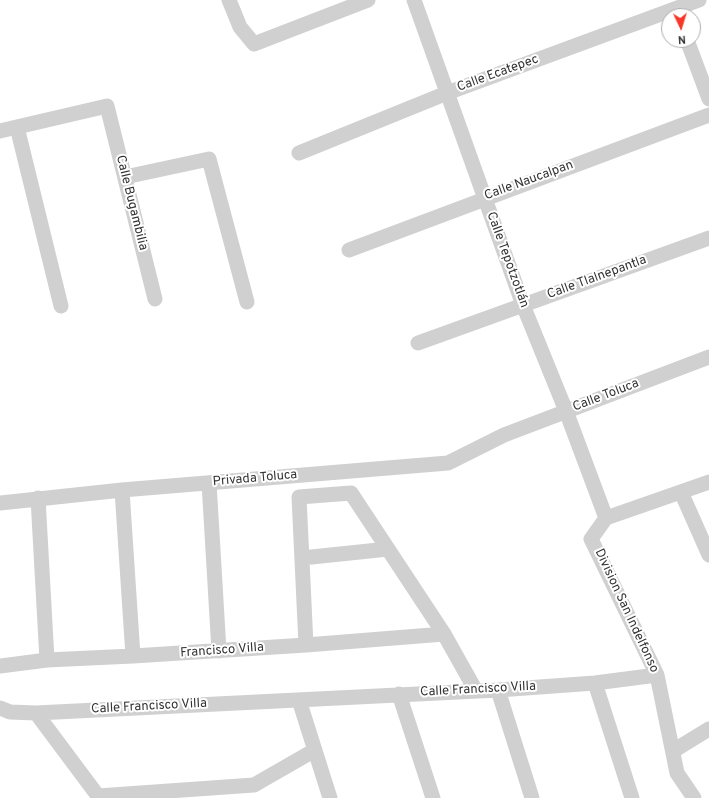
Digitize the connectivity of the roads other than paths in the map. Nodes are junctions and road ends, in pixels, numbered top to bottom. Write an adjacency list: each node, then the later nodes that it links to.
1 (229, 0): 2 (street)
2 (368, 0)
3 (414, 0): 8 (street, Calle Tepotzotlán)
4 (699, 0): 5 (street, Calle Ecatepec)
5 (674, 8)
6 (661, 13): 8 (street, Calle Ecatepec)
7 (689, 48): 9 (street)
8 (447, 93): 13 (street, Calle Ecatepec); 15 (street, Calle Tepotzotlán)
9 (709, 99)
10 (709, 114): 15 (street, Calle Naucalpan)
11 (17, 127): 12 (street); 14 (street, Calle Bugambilia); 21 (street)
12 (0, 131)
13 (299, 153)
14 (125, 177): 18 (street, Calle Bugambilia); 19 (street)
15 (484, 198): 17 (street, Calle Naucalpan); 20 (street, Calle Tepotzotlán)
16 (709, 238): 20 (street, Calle Tlalnepantla)
17 (348, 250)
18 (155, 299)
19 (247, 302)
20 (523, 305): 22 (street, Calle Tlalnepantla); 24 (street, Calle Tepotzotlán)
21 (62, 306)
22 (418, 344)
23 (709, 357): 24 (street, Calle Toluca)
24 (566, 411): 25 (street, Calle Toluca); 32 (street, Calle Tepotzotlán)
25 (504, 435): 27 (street, Privada Toluca)
26 (709, 482): 29 (street)
27 (209, 483): 28 (street, Privada Toluca); 38 (street)
28 (122, 490): 30 (street, Privada Toluca); 39 (street)
29 (681, 492): 32 (street); 34 (street)
30 (38, 498): 31 (street, Privada Toluca); 40 (street)
31 (0, 503)
32 (606, 518): 42 (street, Division San Indelfonso)
33 (388, 549): 35 (street); 35 (street); 36 (street)
34 (709, 556)
35 (302, 558): 37 (street)
36 (444, 634): 37 (street, Francisco Villa); 45 (street)
37 (306, 645): 38 (street, Francisco Villa)
38 (219, 651): 39 (street, Francisco Villa)
39 (133, 656): 40 (street, Francisco Villa)
40 (47, 660): 41 (street, Francisco Villa)
41 (0, 666)
42 (657, 675): 43 (street, Calle Francisco Villa); 52 (street, Division San Indelfonso)
43 (595, 682): 44 (street, Calle Francisco Villa); 57 (street)
44 (498, 690): 45 (street, Calle Francisco Villa); 56 (street)
45 (476, 691): 46 (street, Calle Francisco Villa)
46 (399, 694): 47 (street, Calle Francisco Villa); 55 (street)
47 (299, 700): 49 (street, Calle Francisco Villa); 51 (street)
48 (0, 708): 49 (street, Calle Francisco Villa)
49 (36, 713): 53 (street)
50 (707, 736): 52 (street)
51 (315, 750): 53 (street); 54 (street)
52 (672, 751): 58 (street, Division San Indelfonso)
53 (99, 797)
54 (330, 798)
55 (433, 798)
56 (532, 798)
57 (632, 798)
58 (694, 798)

